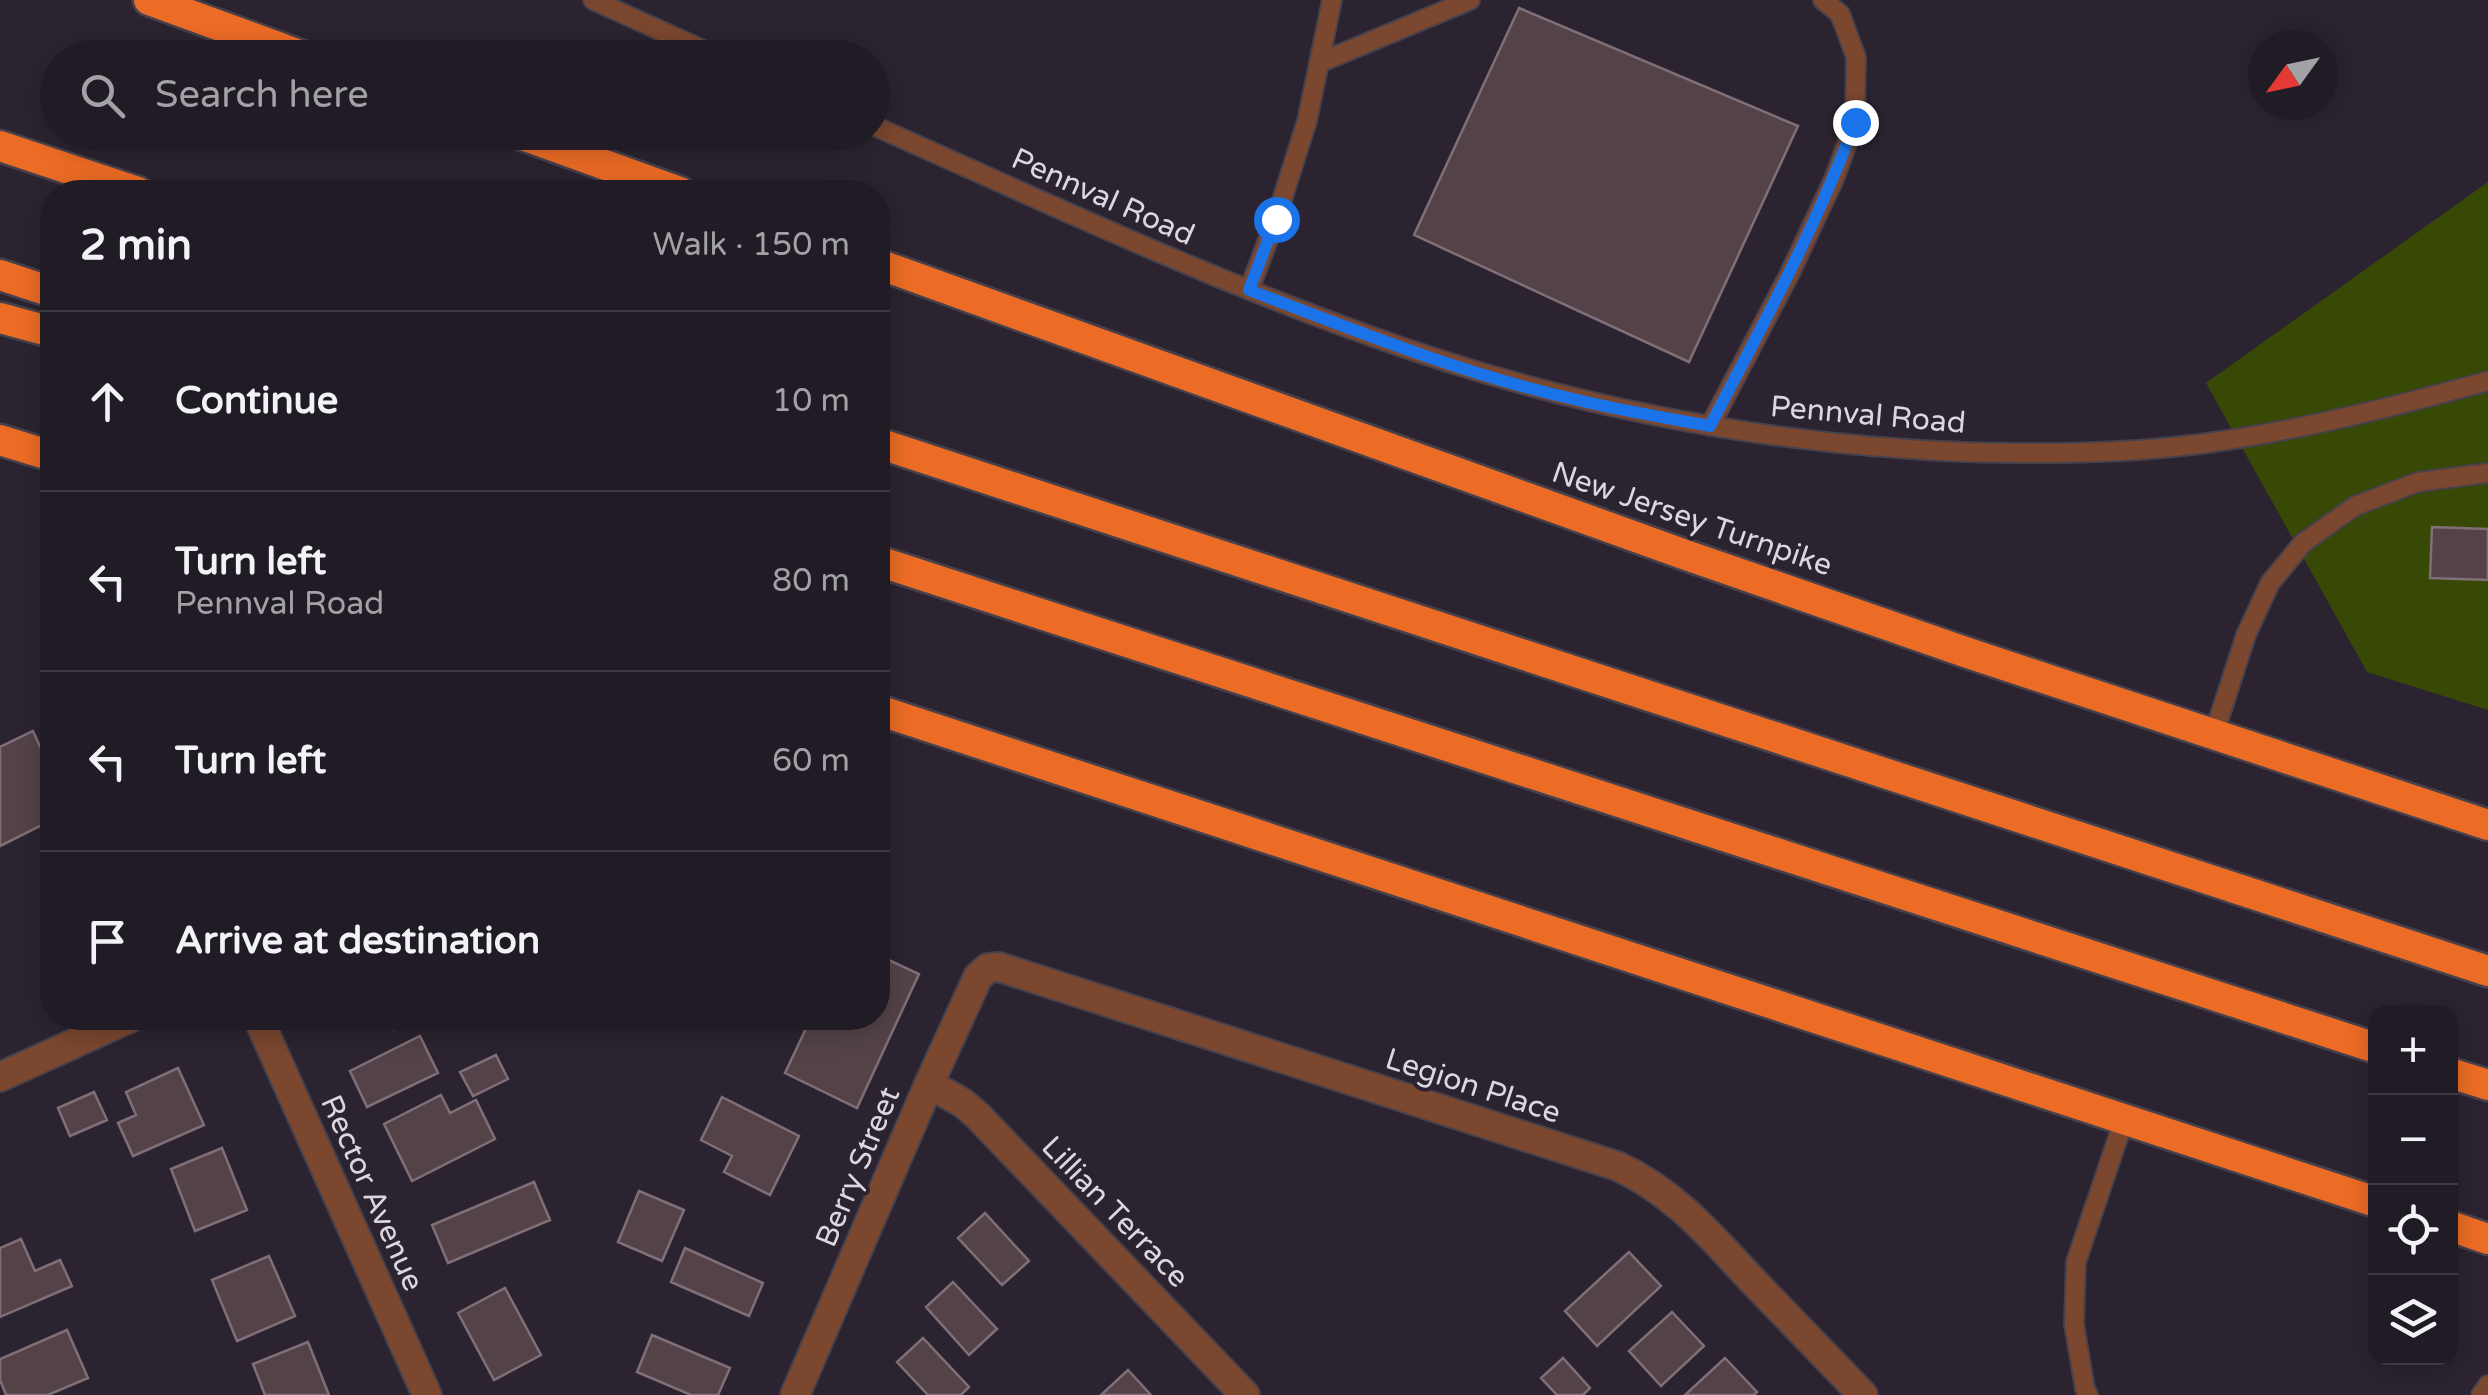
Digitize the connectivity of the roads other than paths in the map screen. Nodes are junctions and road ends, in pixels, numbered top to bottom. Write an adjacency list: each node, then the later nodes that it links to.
1 (150, 0): 6 (highway)
2 (593, 0): 7 (lane)
3 (1332, 0): 8 (lane)
4 (1470, 0): 8 (lane)
5 (1823, 0): 21 (lane)
6 (259, 40)
7 (681, 40)
8 (1319, 63): 17 (lane)
9 (890, 133): 17 (lane, Pennval Road)
10 (0, 146): 12 (highway)
11 (564, 150): 13 (highway)
12 (102, 180)
13 (647, 180)
14 (890, 268): 28 (highway, New Jersey Turnpike)
15 (0, 275): 16 (highway)
16 (40, 288)
17 (1249, 290): 21 (lane, Pennval Road)
18 (0, 318): 19 (highway)
19 (40, 329)
20 (2488, 381): 21 (lane, Pennval Road)
21 (1710, 426)
22 (0, 440): 24 (highway)
23 (890, 447): 31 (highway)
24 (40, 452)
25 (2488, 473): 28 (lane)
26 (890, 565): 34 (highway)
27 (890, 714): 39 (highway)
28 (2214, 734): 29 (highway, New Jersey Turnpike)
29 (2488, 825)
30 (988, 968): 37 (street, Berry Street); 47 (street, Legion Place)
31 (2488, 971)
32 (104, 1030): 36 (street)
33 (263, 1030): 44 (street, Rector Avenue)
34 (2368, 1045)
35 (2458, 1076): 38 (highway)
36 (0, 1077)
37 (929, 1084): 45 (street, Berry Street); 46 (street, Lillian Terrace)
38 (2488, 1085)
39 (2124, 1120): 40 (highway); 48 (lane)
40 (2368, 1199)
41 (2458, 1229): 42 (highway)
42 (2488, 1238)
43 (2488, 1385): 49 (lane)
44 (427, 1395)
45 (794, 1395)
46 (1245, 1395)
47 (1862, 1395)
48 (2088, 1395)
49 (2481, 1395)

